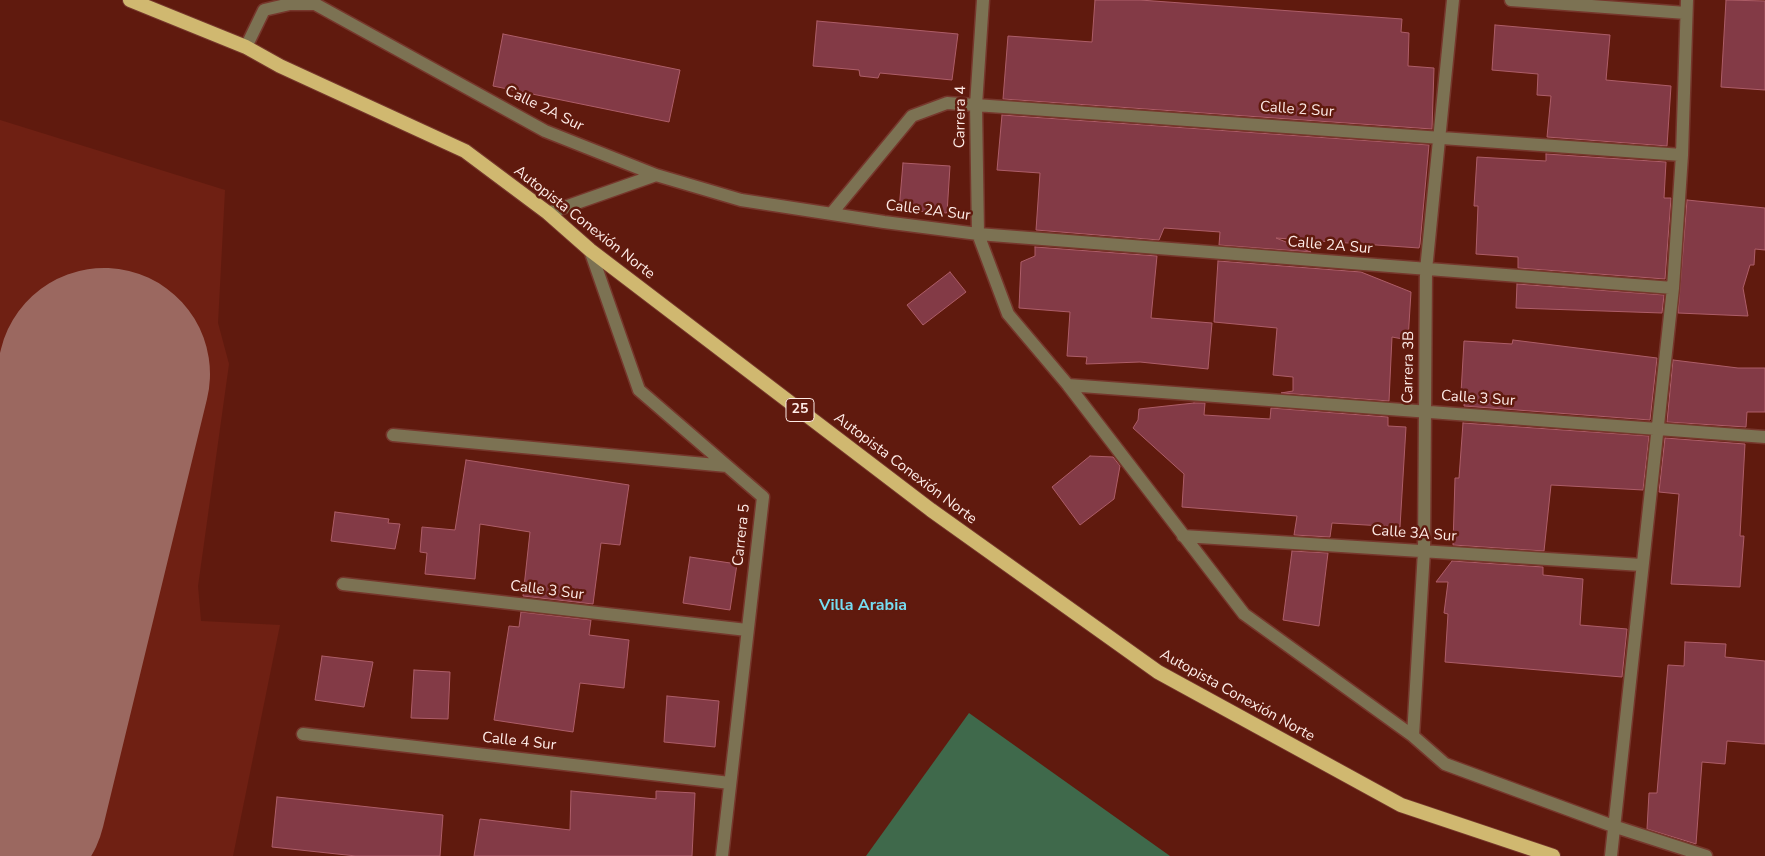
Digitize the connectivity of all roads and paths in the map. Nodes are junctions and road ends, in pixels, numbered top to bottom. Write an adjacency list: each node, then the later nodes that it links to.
1 (130, 0): 7 (highway, Autopista Conexión Norte / 25)
2 (983, 0): 8 (street, Carrera 4)
3 (1452, 0): 9 (street, Carrera 3B)
4 (1511, 0): 6 (street)
5 (1687, 0): 6 (street)
6 (1686, 13): 10 (street)
7 (246, 47): 11 (street, Calle 2A Sur); 12 (highway, Autopista Conexión Norte / 25)
8 (976, 105): 9 (street, Calle 2 Sur); 13 (street, Calle 2 Sur); 14 (street, Carrera 4)
9 (1439, 136): 10 (street, Calle 2 Sur); 16 (street, Carrera 3B)
10 (1682, 155): 17 (street)
11 (656, 175): 12 (street); 13 (street, Calle 2A Sur)
12 (548, 213): 15 (highway, Autopista Conexión Norte / 25)
13 (831, 214): 14 (street, Calle 2A Sur)
14 (978, 234): 16 (street, Calle 2A Sur); 18 (street, Carrera 4)
15 (590, 250): 23 (street, Carrera 5); 34 (highway, Autopista Conexión Norte / 25)
16 (1426, 270): 17 (street, Calle 2A Sur); 19 (street, Carrera 3B)
17 (1673, 288): 20 (street)
18 (1068, 385): 19 (street, Calle 3 Sur); 24 (street, Carrera 4)
19 (1425, 412): 20 (street, Calle 3 Sur); 25 (street, Carrera 3B)
20 (1657, 429): 22 (street, Calle 3 Sur); 26 (street)
21 (393, 434): 23 (street)
22 (1765, 437)
23 (727, 466): 28 (street, Carrera 5)
24 (1184, 536): 25 (street, Calle 3A Sur); 30 (street, Carrera 4)
25 (1424, 551): 26 (street, Calle 3A Sur); 30 (street, Carrera 3B)
26 (1642, 566): 32 (street)
27 (343, 584): 28 (street, Calle 3 Sur)
28 (748, 630): 31 (street, Carrera 5)
29 (303, 734): 31 (street, Calle 4 Sur)
30 (1413, 736): 32 (street, Carrera 4)
31 (730, 783): 33 (street, Carrera 5)
32 (1613, 826): 35 (street); 36 (street, Carrera 4)
33 (722, 856)
34 (1553, 856)
35 (1611, 856)
36 (1706, 856)

